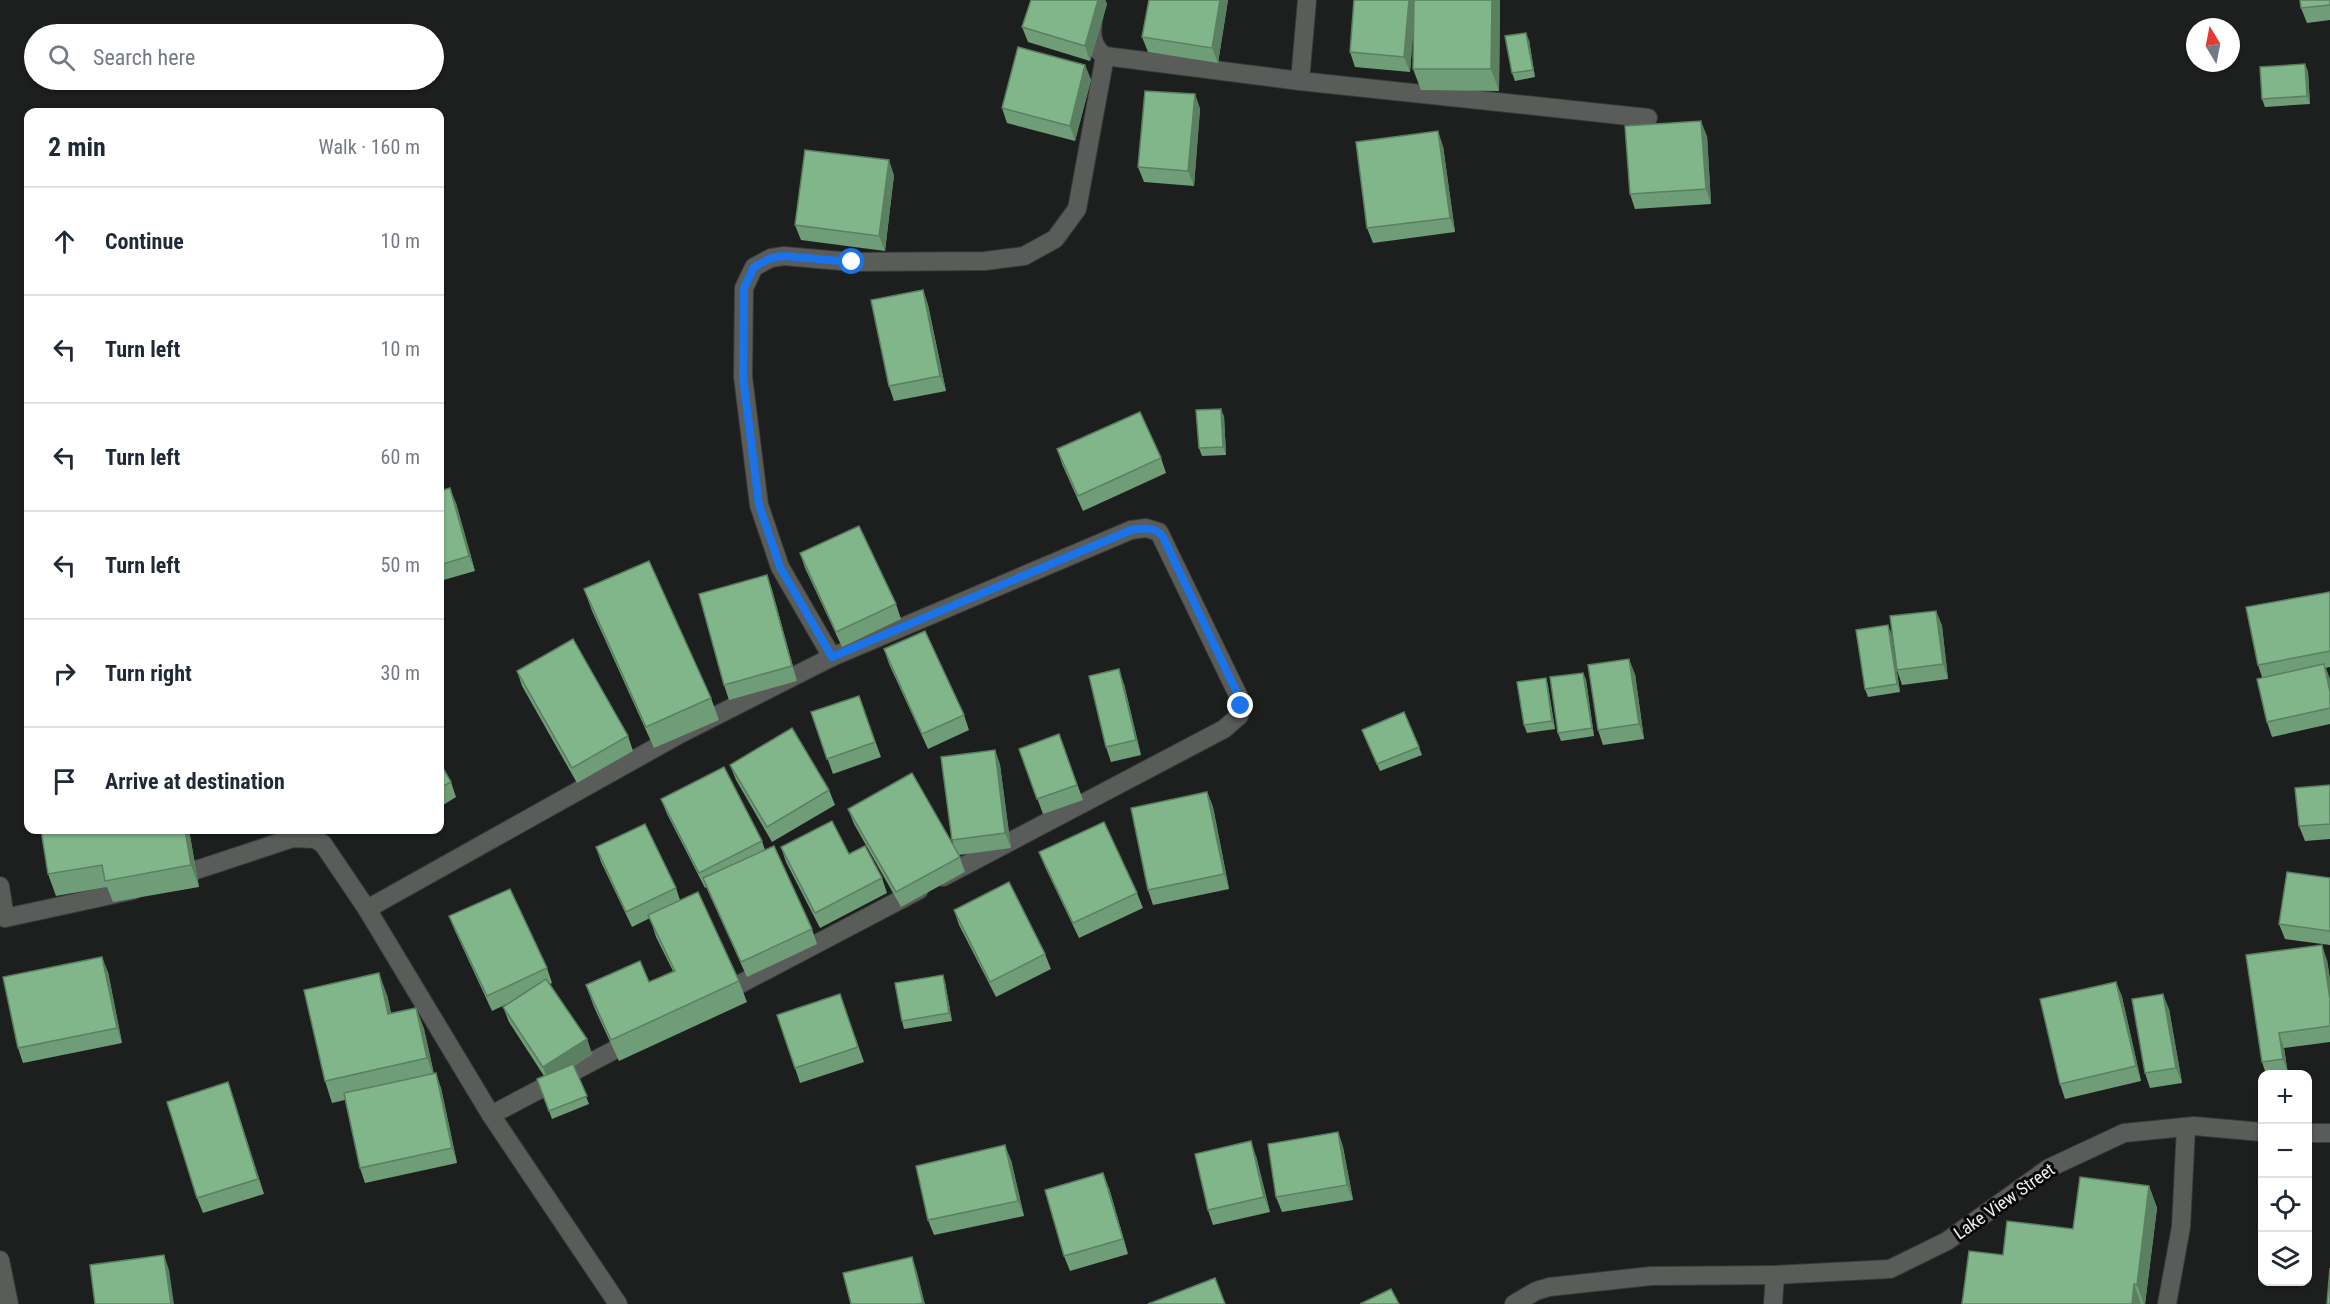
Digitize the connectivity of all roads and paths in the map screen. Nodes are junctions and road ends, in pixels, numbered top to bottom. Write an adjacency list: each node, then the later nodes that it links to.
1 (1096, 0): 3 (street)
2 (1307, 0): 4 (street)
3 (1105, 56): 4 (street); 6 (street)
4 (1300, 81): 5 (street)
5 (1648, 118)
6 (832, 657): 8 (street); 10 (street)
7 (0, 886): 9 (street)
8 (367, 909): 9 (street); 12 (street)
9 (2, 918)
10 (700, 1005)
11 (648, 1033): 12 (street)
12 (491, 1115): 20 (street)
13 (2186, 1127): 14 (street, Lake View Street); 18 (street, Lake View Street); 23 (street)
14 (2258, 1132)
15 (2312, 1133): 16 (street)
16 (2330, 1133)
17 (0, 1260): 19 (street)
18 (1775, 1275): 21 (street, Lake View Street); 22 (street)
19 (9, 1304)
20 (618, 1304)
21 (1514, 1304)
22 (1773, 1304)
23 (2167, 1304)

